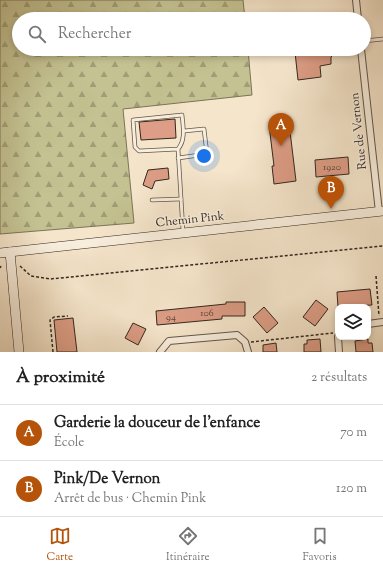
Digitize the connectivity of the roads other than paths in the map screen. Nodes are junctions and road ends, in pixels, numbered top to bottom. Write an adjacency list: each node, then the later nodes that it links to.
1 (356, 0): 2 (street)
2 (357, 12)
3 (383, 39): 4 (lane)
4 (371, 40)
5 (362, 56): 11 (street, Rue de Vernon)
6 (184, 131): 7 (lane); 7 (lane); 8 (lane)
7 (178, 149): 8 (lane)
8 (178, 158): 9 (lane)
9 (181, 199): 10 (lane); 12 (lane)
10 (152, 200)
11 (381, 211): 12 (main road, Chemin Pink)
12 (183, 233): 13 (main road, Chemin Pink)
13 (10, 252): 14 (main road, Chemin Pink); 18 (main road)
14 (0, 253)
15 (381, 322): 16 (street)
16 (371, 324)
17 (338, 340): 21 (street)
18 (19, 352)
19 (160, 352): 20 (street)
20 (248, 352)
21 (340, 352)

